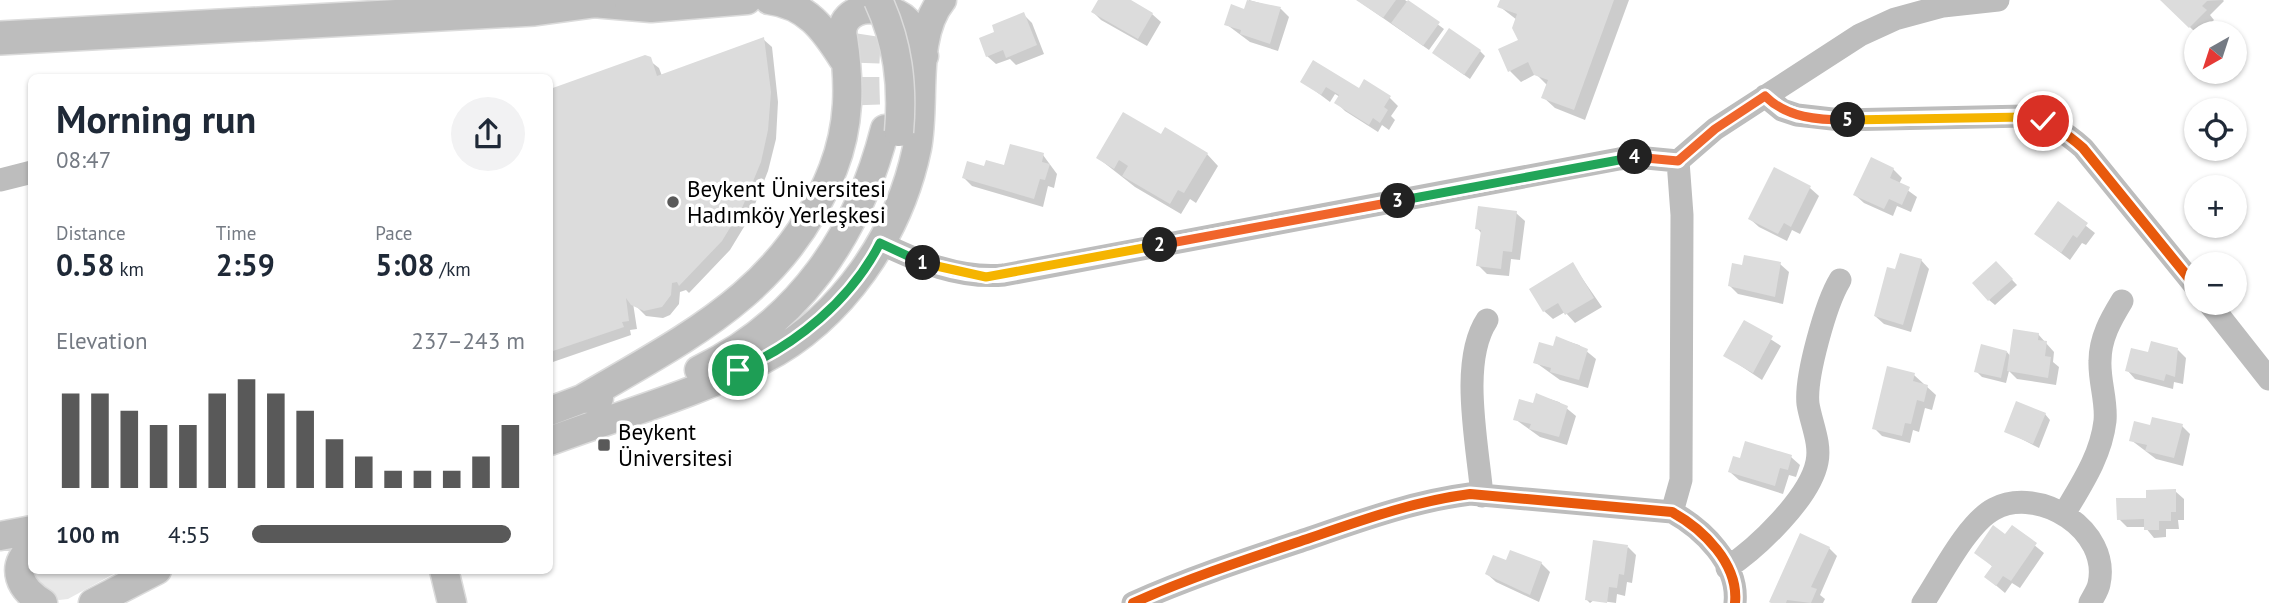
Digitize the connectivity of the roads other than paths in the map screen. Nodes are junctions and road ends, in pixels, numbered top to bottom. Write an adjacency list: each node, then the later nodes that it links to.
1 (747, 0): 7 (main road)
2 (769, 0): 10 (main road)
3 (862, 0): 13 (main road)
4 (878, 0): 13 (main road, bridge)
5 (942, 0): 9 (main road)
6 (1998, 0): 11 (street)
7 (590, 1): 8 (highway)
8 (0, 38)
9 (924, 57): 10 (main road); 17 (main road)
10 (847, 65): 25 (main road)
11 (1765, 96): 14 (street); 18 (street)
12 (866, 105): 25 (main road)
13 (892, 130): 23 (main road); 25 (main road)
14 (1678, 161): 17 (street); 29 (street)
15 (28, 173): 16 (street)
16 (0, 180)
17 (880, 243): 23 (main road)
18 (2184, 272)
19 (1840, 280): 34 (street)
20 (2122, 301): 30 (street)
21 (2218, 315): 24 (street)
22 (1487, 320): 28 (street)
23 (738, 370): 27 (main road)
24 (2269, 379)
25 (582, 400): 26 (main road)
26 (553, 410)
27 (553, 440)
28 (1482, 496): 29 (street); 42 (street)
29 (1672, 512): 34 (street)
30 (2064, 514): 44 (street); 45 (street)
31 (28, 531): 32 (main road)
32 (0, 536)
33 (28, 552): 38 (main road)
34 (1727, 568): 43 (street)
35 (149, 574): 39 (main road)
36 (427, 574): 40 (main road)
37 (445, 574): 41 (main road)
38 (43, 603)
39 (93, 603)
40 (434, 603)
41 (452, 603)
42 (1133, 603)
43 (1735, 603)
44 (1923, 603)
45 (2090, 603)

